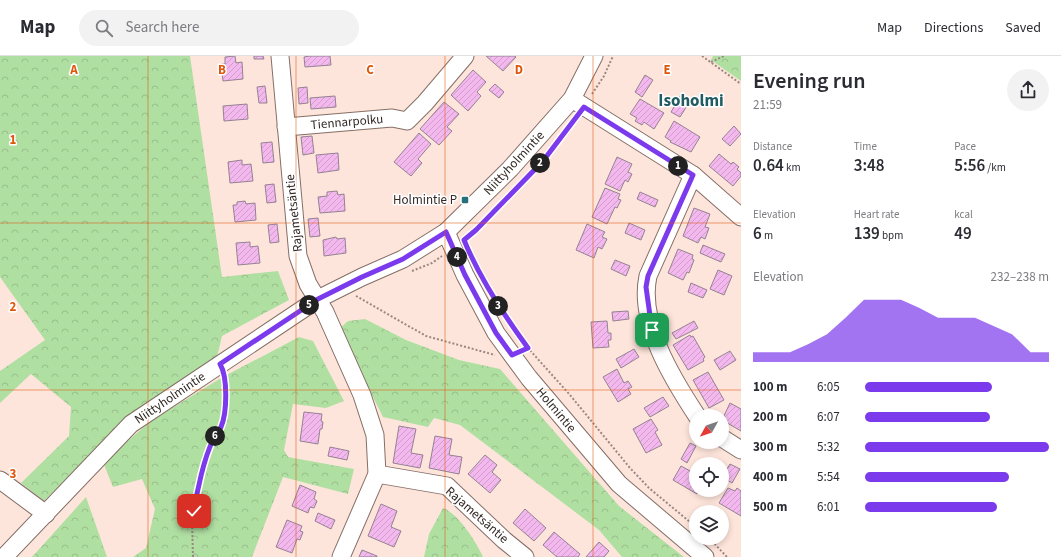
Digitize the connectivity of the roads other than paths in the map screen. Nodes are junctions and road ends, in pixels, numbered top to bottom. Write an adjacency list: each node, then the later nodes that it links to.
1 (280, 56): 5 (street, Rajametsäntie)
2 (465, 56): 5 (street, Tiennarpolku)
3 (594, 56): 4 (street, Niittyholmintie)
4 (578, 103): 6 (street); 8 (street, Niittyholmintie)
5 (286, 127): 9 (street, Rajametsäntie)
6 (693, 175): 7 (street); 10 (street)
7 (741, 217)
8 (446, 232): 9 (street, Niittyholmintie); 19 (street, Holmintie)
9 (318, 299): 13 (street, Rajametsäntie); 15 (street, Niittyholmintie)
10 (693, 409)
11 (729, 442): 12 (street)
12 (741, 450)
13 (377, 474): 17 (street, Rajametsäntie); 18 (street, Rajametsäntie)
14 (0, 480): 15 (street)
15 (46, 514): 16 (street, Niittyholmintie)
16 (4, 557)
17 (342, 557)
18 (525, 557)
19 (705, 557)

